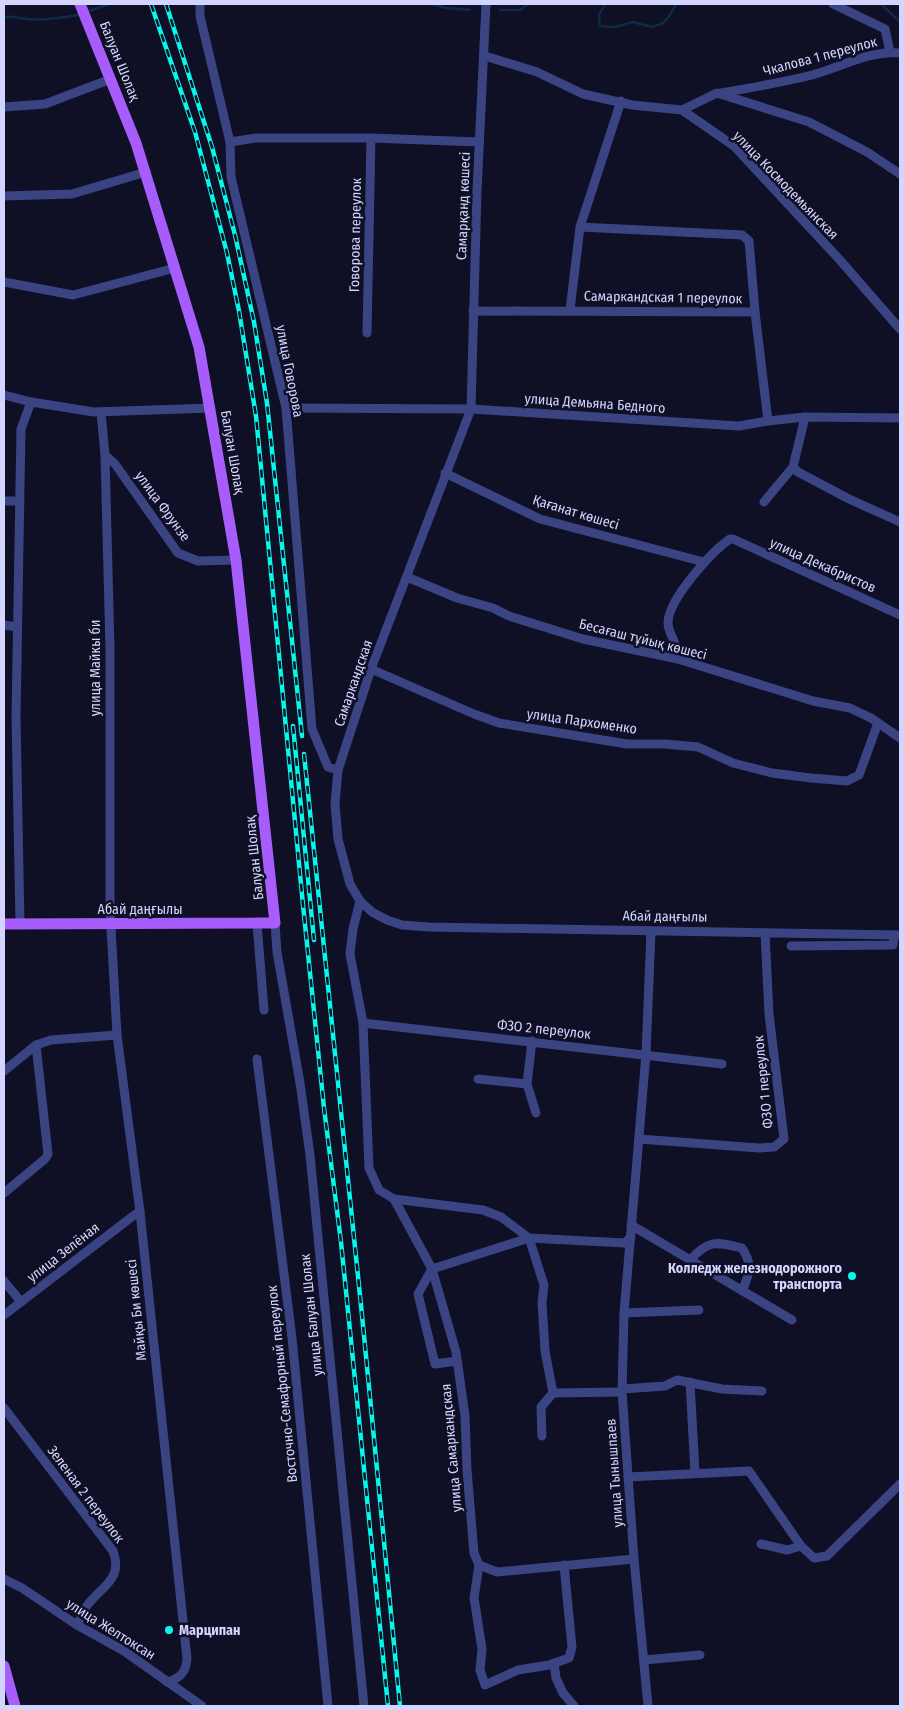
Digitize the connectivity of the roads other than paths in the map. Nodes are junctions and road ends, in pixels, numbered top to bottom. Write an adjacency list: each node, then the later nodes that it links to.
1 (80, 4): 8 (main road, Балуан Шолақ)
2 (200, 4): 14 (street, улица Говорова)
3 (486, 4): 7 (street, Самарқанд көшесі)
4 (833, 4): 5 (street)
5 (890, 52): 6 (street, Чкалова 1 переулок); 9 (street, Чкалова 1 переулок)
6 (900, 53)
7 (485, 56): 10 (street, улица Космодемьянская); 15 (street, Самарқанд көшесі)
8 (111, 79): 11 (street); 16 (main road, Балуан Шолақ)
9 (717, 93): 12 (street, Чкалова 1 переулок); 17 (street)
10 (621, 102): 12 (street, улица Космодемьянская); 19 (street, Самаркандская 1 переулок)
11 (4, 106)
12 (682, 110): 25 (street, улица Космодемьянская)
13 (371, 138): 14 (street); 15 (street); 26 (street, Говорова переулок)
14 (230, 142): 30 (street, улица Говорова)
15 (479, 142): 23 (street, Самарқанд көшесі)
16 (146, 172): 18 (street); 20 (main road, Балуан Шолақ)
17 (900, 174)
18 (4, 196)
19 (580, 226): 22 (street, Самаркандская 1 переулок); 24 (street, Самаркандская 1 переулок)
20 (175, 268): 21 (street); 29 (main road, Балуан Шолақ)
21 (4, 282)
22 (570, 310): 23 (street, Самаркандская 1 переулок); 24 (street, Самаркандская 1 переулок)
23 (474, 311): 31 (street, Самарқанд көшесі)
24 (755, 312): 35 (street, Самаркандская 1 переулок)
25 (900, 329)
26 (366, 333)
27 (4, 395): 28 (street)
28 (31, 402): 32 (street); 39 (street)
29 (211, 408): 32 (street); 43 (main road, Балуан Шолақ)
30 (286, 408): 31 (street, улица Демьяна Бедного); 53 (street, улица Говорова)
31 (471, 409): 35 (street, улица Демьяна Бедного); 38 (street, Самаркандская)
32 (102, 412): 36 (street, улица Майкы би)
33 (805, 418): 34 (street, улица Демьяна Бедного); 35 (street, улица Демьяна Бедного); 37 (street)
34 (900, 418)
35 (768, 421)
36 (106, 455): 43 (street, улица Фрунзе); 58 (street, улица Майкы би)
37 (793, 467): 41 (street); 42 (street)
38 (445, 473): 44 (street, Қағанат көшесі); 45 (street, Самаркандская)
39 (20, 500): 40 (street); 48 (street)
40 (4, 501)
41 (764, 502)
42 (900, 522)
43 (236, 560): 55 (main road, Балуан Шолақ)
44 (704, 562): 46 (street, улица Декабристов); 49 (street)
45 (407, 577): 49 (street, Бесағаш тұйық көшесі); 50 (street, Самаркандская)
46 (900, 615)
47 (4, 625): 48 (street)
48 (17, 627): 57 (street)
49 (678, 659): 51 (street, Бесағаш тұйық көшесі)
50 (371, 669): 51 (street, улица Пархоменко); 53 (street, Самаркандская)
51 (878, 723): 52 (street, Бесағаш тұйық көшесі)
52 (900, 738)
53 (338, 770): 54 (street, Самаркандская)
54 (360, 901): 60 (street, Самаркандская); 67 (street, улица Самаркандская)
55 (275, 923): 59 (main road, Абай даңғылы); 119 (street, улица Балуан Шолак)
56 (4, 924): 57 (main road, Абай даңғылы)
57 (20, 924): 58 (main road, Абай даңғылы)
58 (111, 924): 59 (main road, Абай даңғылы); 68 (street, Майқы Би көшесі)
59 (257, 924): 66 (street)
60 (428, 927): 61 (street, Абай даңғылы)
61 (651, 931): 62 (street, Абай даңғылы); 71 (street)
62 (765, 934): 63 (street, Абай даңғылы); 78 (street, ФЗО 1 переулок)
63 (897, 935): 65 (street)
64 (791, 946): 65 (street)
65 (897, 947)
66 (264, 1010)
67 (363, 1023): 69 (street, ФЗО 2 переулок); 80 (street, улица Самаркандская)
68 (117, 1035): 70 (street); 81 (street, Майқы Би көшесі)
69 (532, 1041): 71 (street, ФЗО 2 переулок); 76 (street)
70 (36, 1044): 74 (street); 79 (street)
71 (646, 1054): 73 (street, ФЗО 2 переулок); 78 (street)
72 (257, 1059): 118 (street, Восточно-Семафорный переулок)
73 (722, 1064)
74 (4, 1071)
75 (478, 1079): 76 (street)
76 (527, 1084): 77 (street)
77 (536, 1113)
78 (639, 1138): 82 (street)
79 (4, 1193)
80 (394, 1199): 84 (street); 86 (street, улица Самаркандская)
81 (140, 1212): 89 (street, улица Зелёная); 115 (street, Майқы Би көшесі)
82 (632, 1225): 83 (street); 85 (street)
83 (631, 1237): 84 (street); 91 (street, улица Тынышпаев)
84 (529, 1238): 86 (street); 98 (street)
85 (690, 1260): 88 (street); 88 (street)
86 (432, 1269): 94 (street, улица Самаркандская); 94 (street)
87 (4, 1281): 89 (street)
88 (742, 1291): 93 (street)
89 (21, 1302): 92 (street, улица Зелёная)
90 (699, 1310): 91 (street)
91 (624, 1312): 96 (street, улица Тынышпаев)
92 (4, 1315)
93 (792, 1320)
94 (457, 1361): 107 (street, улица Самаркандская)
95 (690, 1382): 96 (street); 97 (street); 101 (street)
96 (622, 1391): 98 (street); 102 (street, улица Тынышпаев)
97 (762, 1391)
98 (553, 1393): 100 (street)
99 (4, 1408): 110 (street, Зеленая 2 переулок)
100 (542, 1436)
101 (694, 1474): 102 (street); 105 (street)
102 (628, 1477): 106 (street, улица Тынышпаев)
103 (900, 1484): 105 (street)
104 (761, 1544): 105 (street)
105 (801, 1546)
106 (634, 1559): 108 (street); 112 (street, улица Тынышпаев)
107 (480, 1565): 108 (street); 113 (street, улица Самаркандская)
108 (564, 1566): 113 (street)
109 (4, 1579): 110 (street, улица Желтоксан)
110 (77, 1625): 115 (street, улица Желтоксан)
111 (700, 1654): 112 (street)
112 (644, 1660): 121 (street, улица Тынышпаев)
113 (554, 1663): 120 (street)
114 (4, 1666): 116 (main road)
115 (167, 1682): 117 (street, улица Желтоксан)
116 (15, 1706)
117 (202, 1706)
118 (328, 1706)
119 (364, 1706)
120 (574, 1706)
121 (648, 1706)

